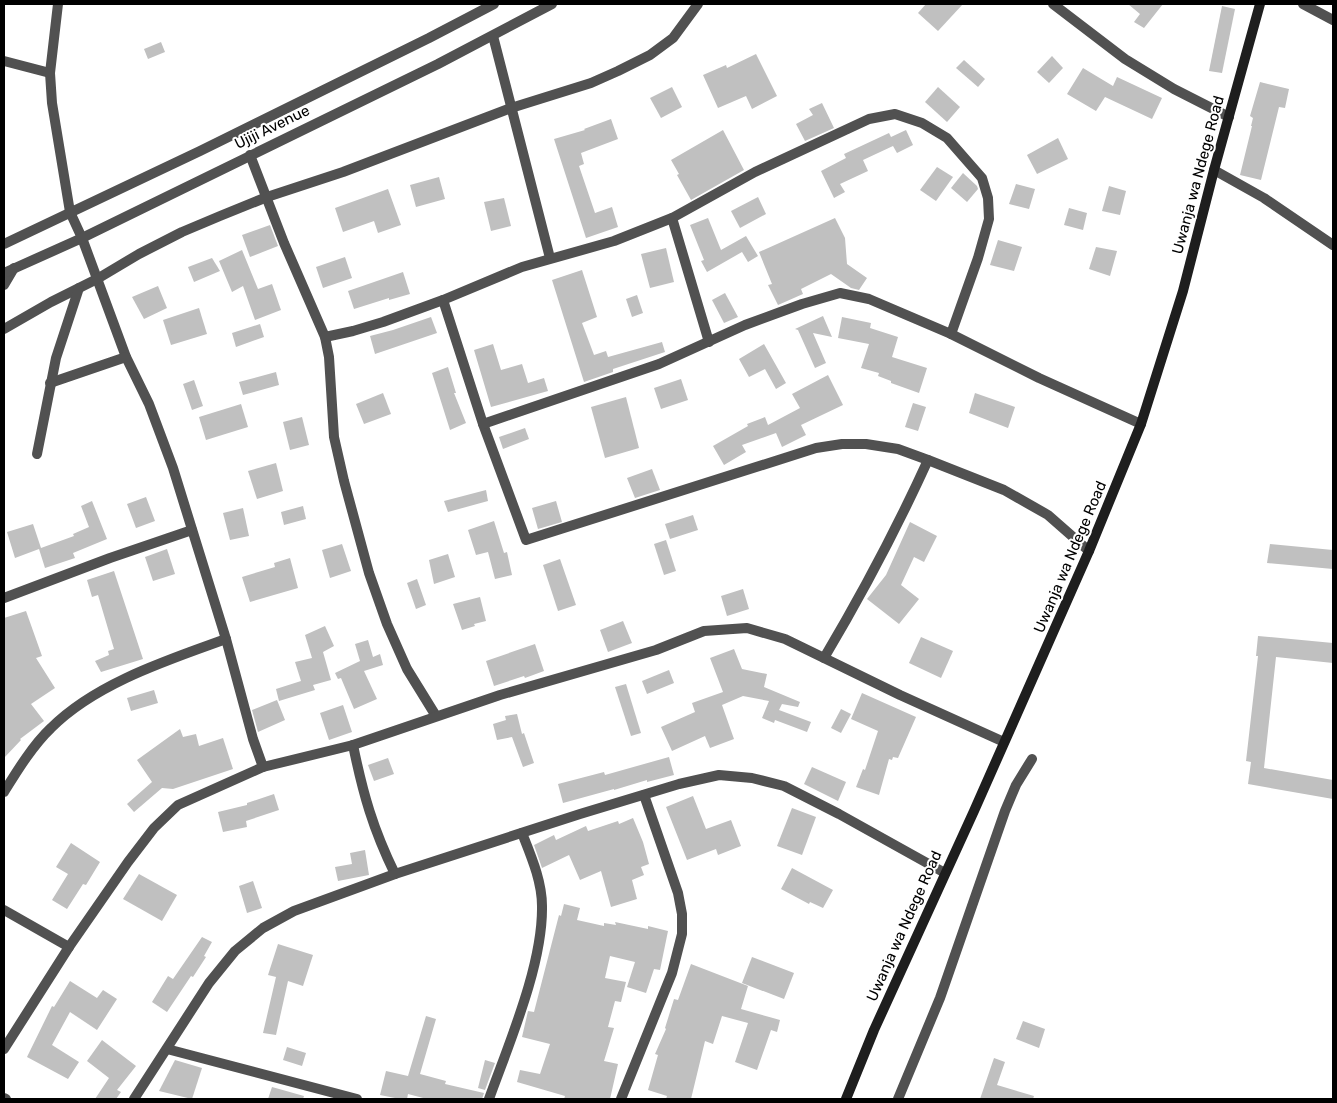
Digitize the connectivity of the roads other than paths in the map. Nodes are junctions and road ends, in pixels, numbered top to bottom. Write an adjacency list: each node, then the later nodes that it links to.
1 (58, 4): 11 (street)
2 (494, 4): 17 (street)
3 (552, 4): 9 (street, Ujiji Avenue)
4 (698, 4): 12 (street)
5 (1054, 4): 13 (street)
6 (1260, 4): 13 (main road, Uwanja wa Ndege Road)
7 (1303, 4): 8 (street)
8 (1333, 20)
9 (493, 36): 12 (street); 14 (street, Ujiji Avenue)
10 (4, 61): 11 (street)
11 (50, 73): 17 (street)
12 (511, 108): 16 (street); 22 (street)
13 (1230, 117): 15 (main road, Uwanja wa Ndege Road)
14 (250, 155): 16 (street); 19 (street, Ujiji Avenue)
15 (1214, 170): 21 (street); 36 (main road, Uwanja wa Ndege Road)
16 (267, 197): 25 (street); 31 (street)
17 (70, 212): 19 (street); 20 (street)
18 (672, 218): 22 (street); 30 (street); 32 (street)
19 (82, 238): 23 (street, Ujiji Avenue); 25 (street)
20 (4, 244)
21 (1333, 245)
22 (550, 258): 28 (street)
23 (14, 268): 24 (street, Ujiji Avenue); 26 (street)
24 (4, 273)
25 (97, 279): 27 (street); 33 (street)
26 (4, 285)
27 (79, 288): 29 (street); 34 (street)
28 (443, 300): 31 (street); 35 (street)
29 (4, 329)
30 (951, 334): 32 (street); 36 (street)
31 (325, 337): 44 (street)
32 (709, 342): 35 (street)
33 (126, 357): 34 (street); 39 (street)
34 (50, 383): 37 (street)
35 (483, 424): 38 (street)
36 (1141, 424): 40 (main road, Uwanja wa Ndege Road)
37 (37, 454)
38 (928, 460): 40 (street); 43 (street)
39 (192, 530): 41 (street); 42 (street)
40 (1089, 552): 45 (main road, Uwanja wa Ndege Road)
41 (4, 598)
42 (226, 639): 48 (street); 49 (street)
43 (824, 658): 44 (street); 45 (street)
44 (436, 716): 46 (street)
45 (1004, 742): 52 (main road, Uwanja wa Ndege Road)
46 (353, 745): 48 (street); 53 (street)
47 (1032, 759): 63 (street)
48 (263, 767): 55 (street)
49 (4, 792)
50 (644, 795): 51 (street); 52 (street); 61 (street)
51 (522, 833): 53 (street); 60 (street)
52 (945, 873): 62 (main road, Uwanja wa Ndege Road)
53 (395, 874): 57 (street)
54 (4, 910): 55 (street)
55 (69, 947): 56 (street)
56 (4, 1049)
57 (167, 1049): 58 (street); 59 (street)
58 (134, 1099)
59 (357, 1099)
60 (489, 1099)
61 (621, 1099)
62 (846, 1099)
63 (898, 1099)

